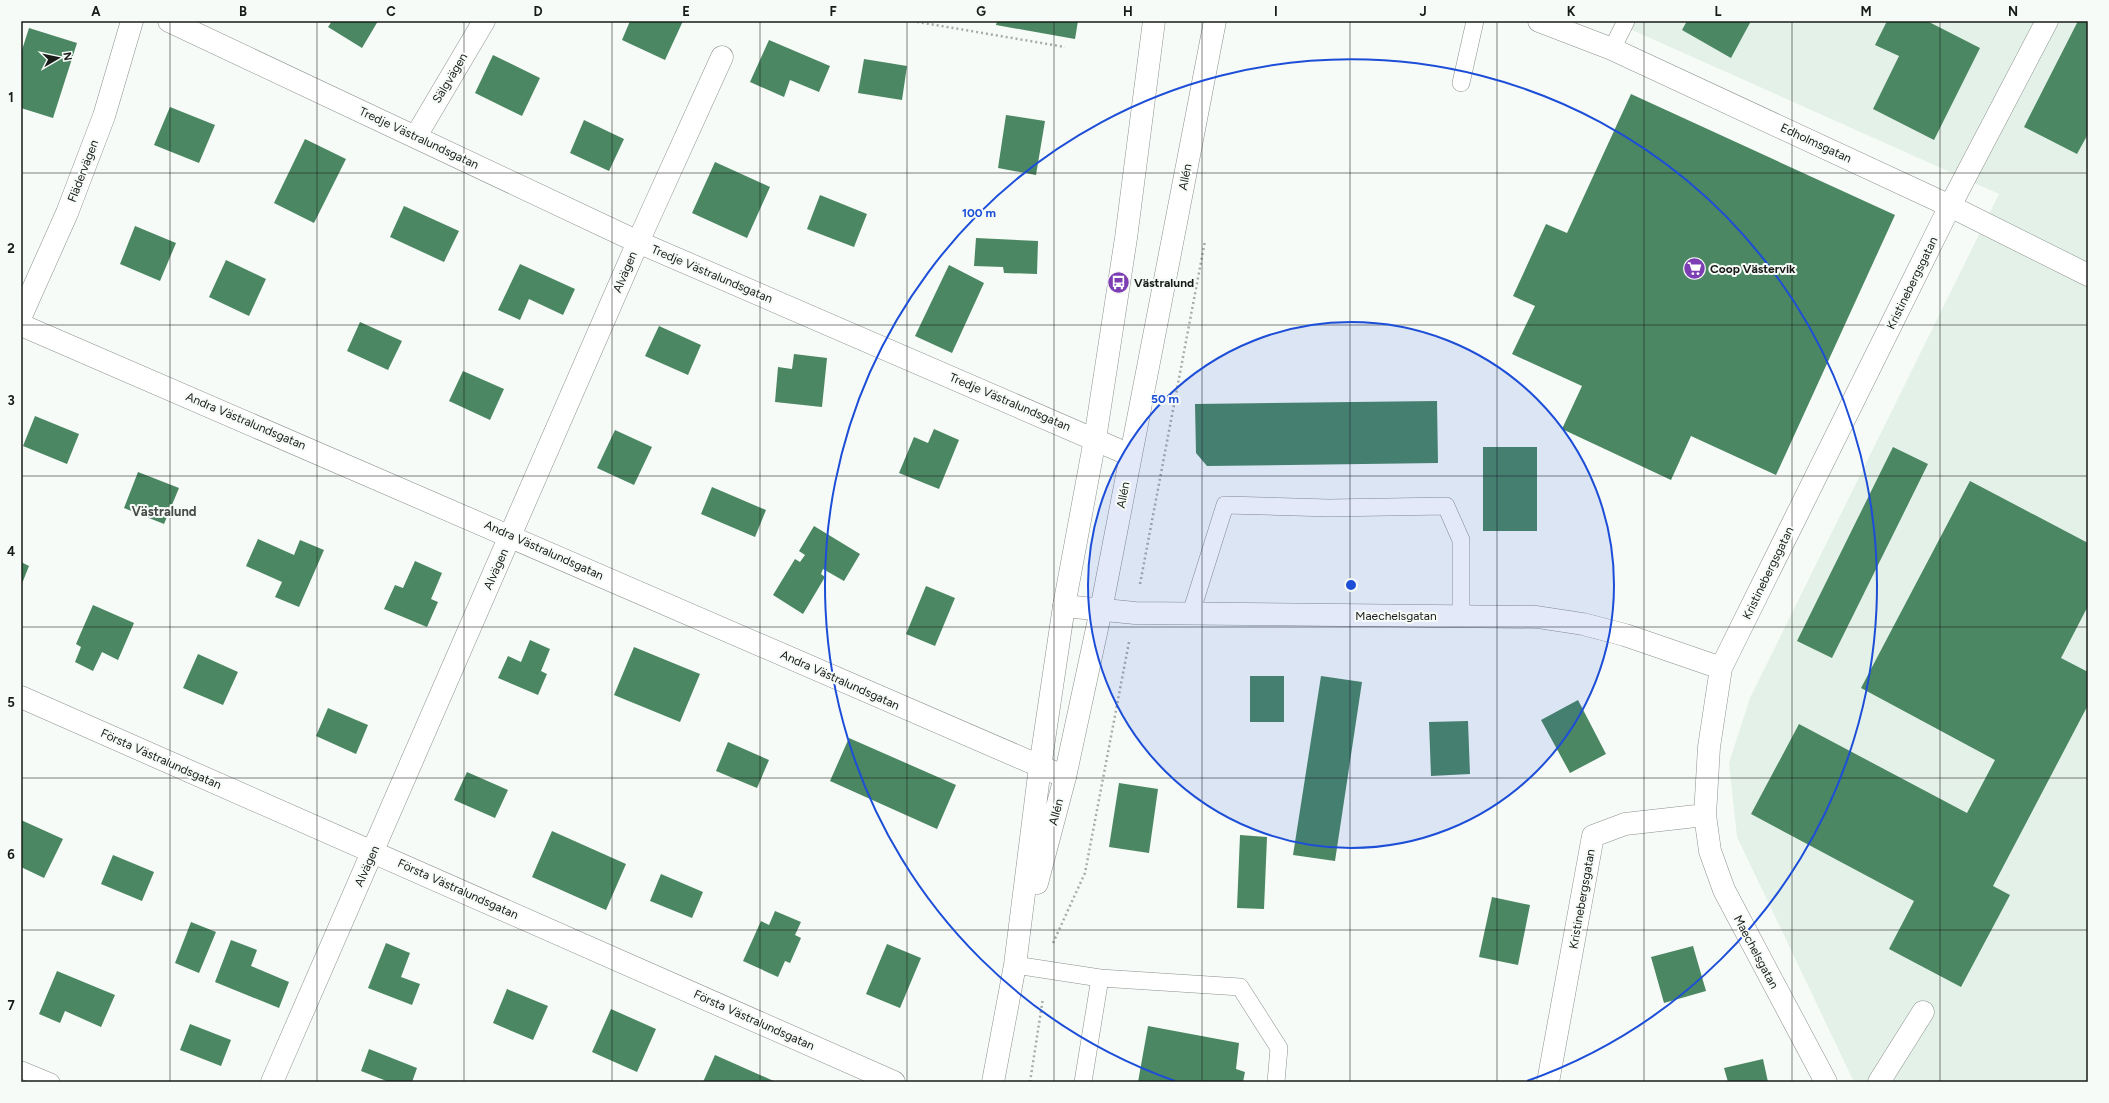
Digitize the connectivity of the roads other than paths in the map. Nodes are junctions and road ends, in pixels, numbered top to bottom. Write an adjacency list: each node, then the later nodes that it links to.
1 (132, 21): 17 (street, Flädervägen)
2 (169, 21): 13 (street, Tredje Västralundsgatan)
3 (484, 21): 13 (street, Sälgvägen)
4 (1154, 21): 19 (street, Allén)
5 (1215, 21): 20 (street, Allén)
6 (1475, 21): 12 (lane)
7 (1539, 21): 10 (street, Edholmsgatan)
8 (1626, 21): 10 (lane)
9 (2047, 21): 14 (street, Kristinebergsgatan)
10 (1612, 49): 14 (street, Edholmsgatan)
11 (722, 57): 15 (street, Alvägen)
12 (1461, 83)
13 (416, 136): 15 (street, Tredje Västralundsgatan)
14 (1950, 206): 16 (street, Edholmsgatan); 26 (street, Kristinebergsgatan)
15 (638, 242): 19 (street, Tredje Västralundsgatan); 21 (street, Alvägen)
16 (2088, 275)
17 (21, 316)
18 (21, 325): 21 (street, Andra Västralundsgatan)
19 (1095, 439): 20 (street, Tredje Västralundsgatan); 22 (street, Allén)
20 (1130, 455): 23 (street, Allén)
21 (511, 535): 28 (street, Andra Västralundsgatan); 31 (street, Alvägen)
22 (1064, 606): 23 (street, Maechelsgatan); 28 (street, Allén)
23 (1101, 610): 24 (street, Maechelsgatan); 29 (street, Allén)
24 (1191, 613): 25 (street, Maechelsgatan); 25 (lane)
25 (1461, 616): 26 (street, Maechelsgatan)
26 (1721, 668): 30 (street, Kristinebergsgatan)
27 (21, 698): 31 (street, Första Västralundsgatan)
28 (1040, 767): 29 (street, Andra Västralundsgatan); 32 (street, Allén)
29 (1065, 777): 32 (street, Allén)
30 (1705, 815): 42 (street, Kristinebergsgatan); 43 (street, Maechelsgatan)
31 (373, 852): 37 (street, Alvägen); 38 (street, Första Västralundsgatan)
32 (1015, 965): 33 (lane); 39 (street, Allén)
33 (1100, 978): 40 (lane); 41 (lane)
34 (1922, 1012): 44 (street)
35 (22, 1070): 36 (lane)
36 (51, 1082)
37 (272, 1082)
38 (894, 1082)
39 (993, 1082)
40 (1083, 1082)
41 (1276, 1082)
42 (1548, 1082)
43 (1826, 1082)
44 (1880, 1082)

